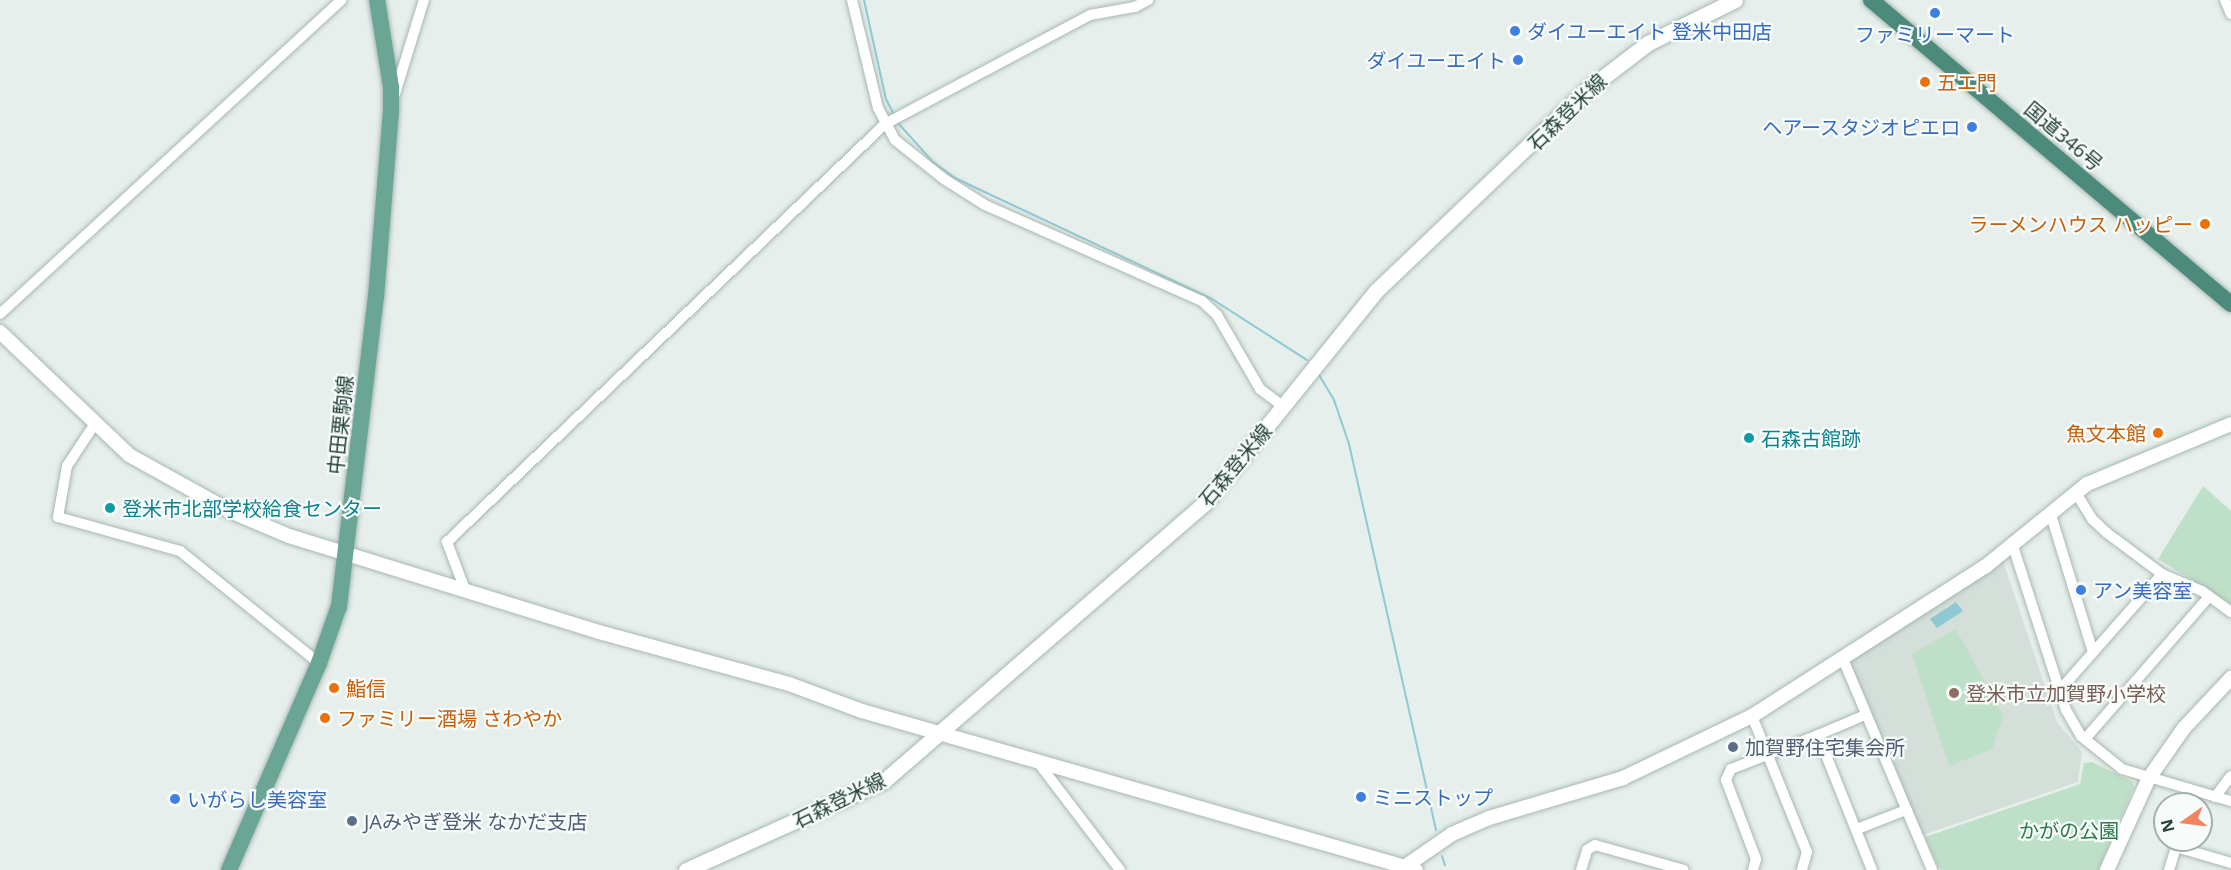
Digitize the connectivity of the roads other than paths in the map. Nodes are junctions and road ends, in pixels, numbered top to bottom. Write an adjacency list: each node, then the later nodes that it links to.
1 (342, 0): 13 (street)
2 (377, 0): 10 (main road, 中田栗駒線)
3 (424, 0): 10 (street)
4 (852, 0): 11 (street)
5 (1148, 0): 11 (street)
6 (1735, 0): 15 (main road, 石森登米線)
7 (1871, 0): 12 (highway, 国道346号)
8 (2225, 0): 9 (street)
9 (2231, 14)
10 (391, 111): 21 (main road, 中田栗駒線)
11 (892, 120): 15 (street); 23 (street)
12 (2231, 304)
13 (0, 314)
14 (0, 332): 17 (street)
15 (1284, 407): 33 (main road, 石森登米線)
16 (2231, 424): 18 (street)
17 (94, 425): 21 (street); 28 (street)
18 (2076, 493): 19 (street); 22 (street)
19 (2051, 515): 20 (street); 26 (street)
20 (2013, 546): 27 (street); 30 (street)
21 (347, 555): 23 (street); 28 (main road, 中田栗駒線)
22 (2162, 574): 24 (street); 26 (street)
23 (464, 587): 33 (street)
24 (2209, 597): 25 (street); 35 (street)
25 (2231, 612)
26 (2093, 652): 30 (street)
27 (1843, 659): 31 (street); 32 (street)
28 (319, 663): 46 (main road, 中田栗駒線)
29 (2231, 678): 39 (street)
30 (2059, 691): 35 (street)
31 (1865, 715): 34 (street); 42 (street)
32 (1752, 716): 36 (street); 45 (street)
33 (936, 733): 37 (street); 47 (main road, 石森登米線)
34 (1818, 735): 36 (street); 43 (street)
35 (2085, 739): 39 (street)
36 (1768, 755): 51 (street); 52 (street)
37 (1037, 761): 45 (street); 48 (street)
38 (2231, 776): 40 (street)
39 (2149, 778): 40 (street); 55 (street)
40 (2215, 796): 41 (street)
41 (2231, 801)
42 (1906, 810): 43 (street); 54 (street)
43 (1857, 830): 53 (street)
44 (2231, 863): 56 (street)
45 (1407, 869)
46 (229, 870)
47 (686, 870)
48 (1120, 870)
49 (1581, 870): 50 (street)
50 (1684, 870)
51 (1753, 870)
52 (1802, 870)
53 (1872, 870)
54 (1932, 870)
55 (2107, 870)
56 (2169, 870)

